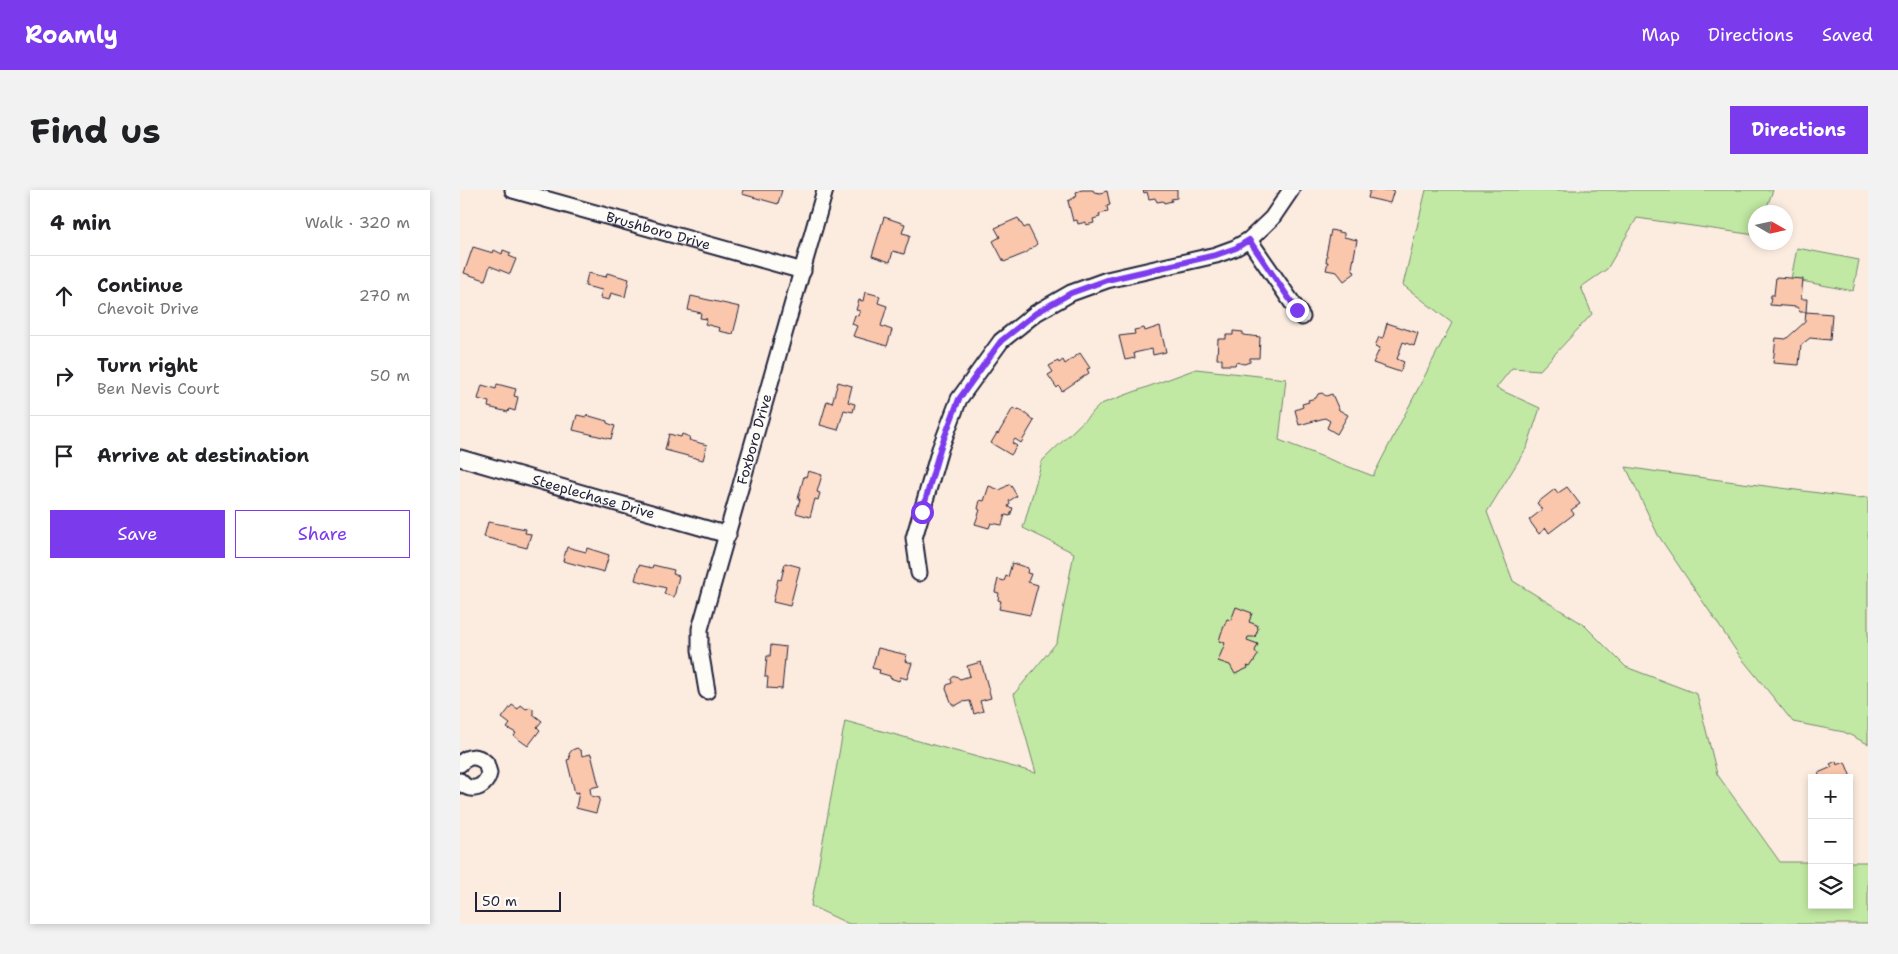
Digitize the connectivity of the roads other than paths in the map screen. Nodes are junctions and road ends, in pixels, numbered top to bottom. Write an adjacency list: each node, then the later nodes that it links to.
1 (513, 190): 5 (street, Brushboro Drive)
2 (825, 190): 5 (street, Foxboro Drive)
3 (1291, 190): 4 (street)
4 (1249, 240): 6 (street); 9 (street)
5 (803, 271): 8 (street, Foxboro Drive)
6 (1302, 317)
7 (460, 458): 8 (street, Steeplechase Drive)
8 (728, 535): 10 (street, Foxboro Drive)
9 (919, 573)
10 (707, 691)
11 (460, 764): 12 (street)
12 (460, 781)

